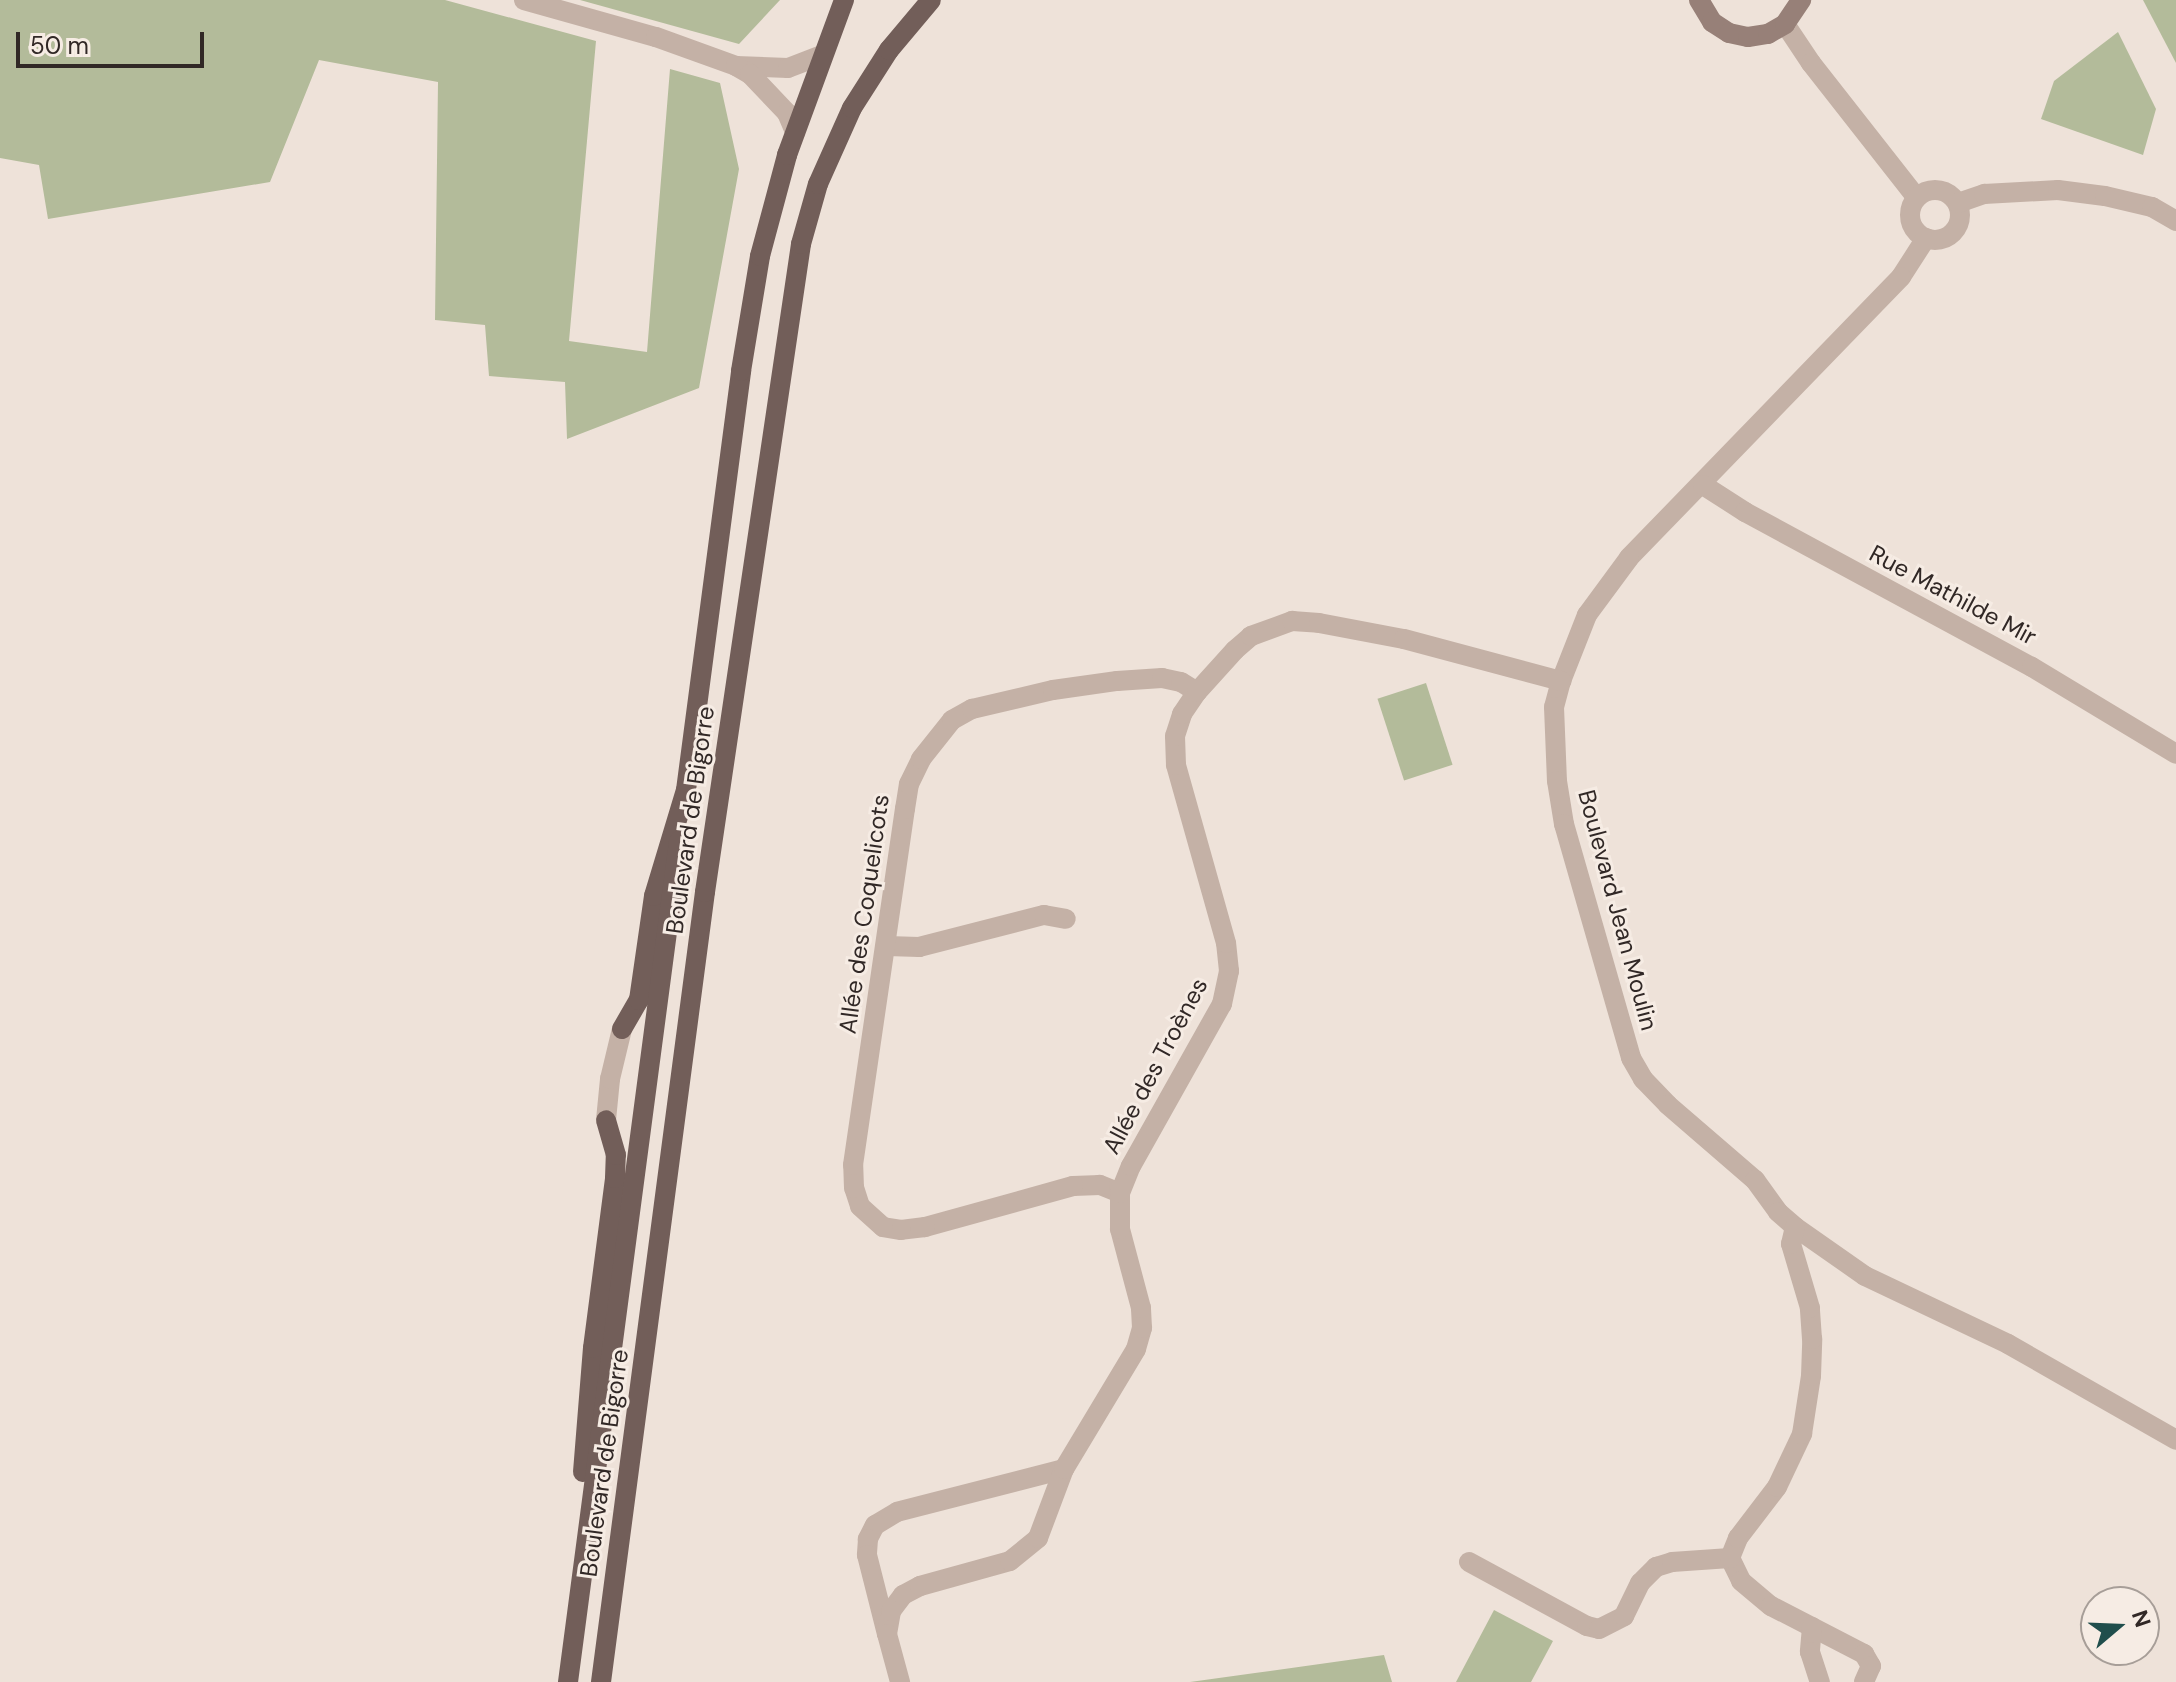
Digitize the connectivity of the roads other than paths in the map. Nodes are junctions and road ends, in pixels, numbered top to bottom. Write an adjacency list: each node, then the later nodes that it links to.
1 (524, 0): 8 (street)
2 (844, 0): 7 (main road)
3 (931, 0): 32 (main road, Boulevard de Bigorre)
4 (1699, 0): 6 (main road)
5 (1801, 0): 6 (main road)
6 (1785, 24): 10 (street)
7 (822, 55): 8 (street); 9 (main road)
8 (736, 66): 9 (street)
9 (795, 132): 18 (main road)
10 (1916, 197): 11 (street); 13 (street)
11 (1958, 203): 12 (street); 13 (street)
12 (2176, 221)
13 (1926, 238): 14 (street, Boulevard Jean Moulin)
14 (1703, 485): 15 (street, Boulevard Jean Moulin); 17 (street, Rue Mathilde Mir)
15 (1561, 681): 16 (street); 24 (street, Boulevard Jean Moulin)
16 (1197, 692): 20 (street, Allée des Coquelicots); 23 (street, Allée des Troènes)
17 (2176, 754)
18 (686, 790): 21 (main road); 31 (main road, Boulevard de Bigorre)
19 (1066, 919): 20 (street)
20 (887, 946): 23 (street, Allée des Coquelicots)
21 (622, 1029): 22 (street)
22 (606, 1120): 31 (main road)
23 (1120, 1193): 26 (street, Allée des Troènes)
24 (1795, 1227): 25 (street, Boulevard Jean Moulin); 27 (street)
25 (2176, 1440)
26 (1064, 1469): 30 (street); 30 (street)
27 (1730, 1558): 28 (street); 29 (street)
28 (1469, 1562)
29 (1812, 1627): 34 (street); 35 (street)
30 (887, 1634): 33 (street)
31 (567, 1682)
32 (601, 1682)
33 (900, 1682)
34 (1820, 1682)
35 (1864, 1682)

